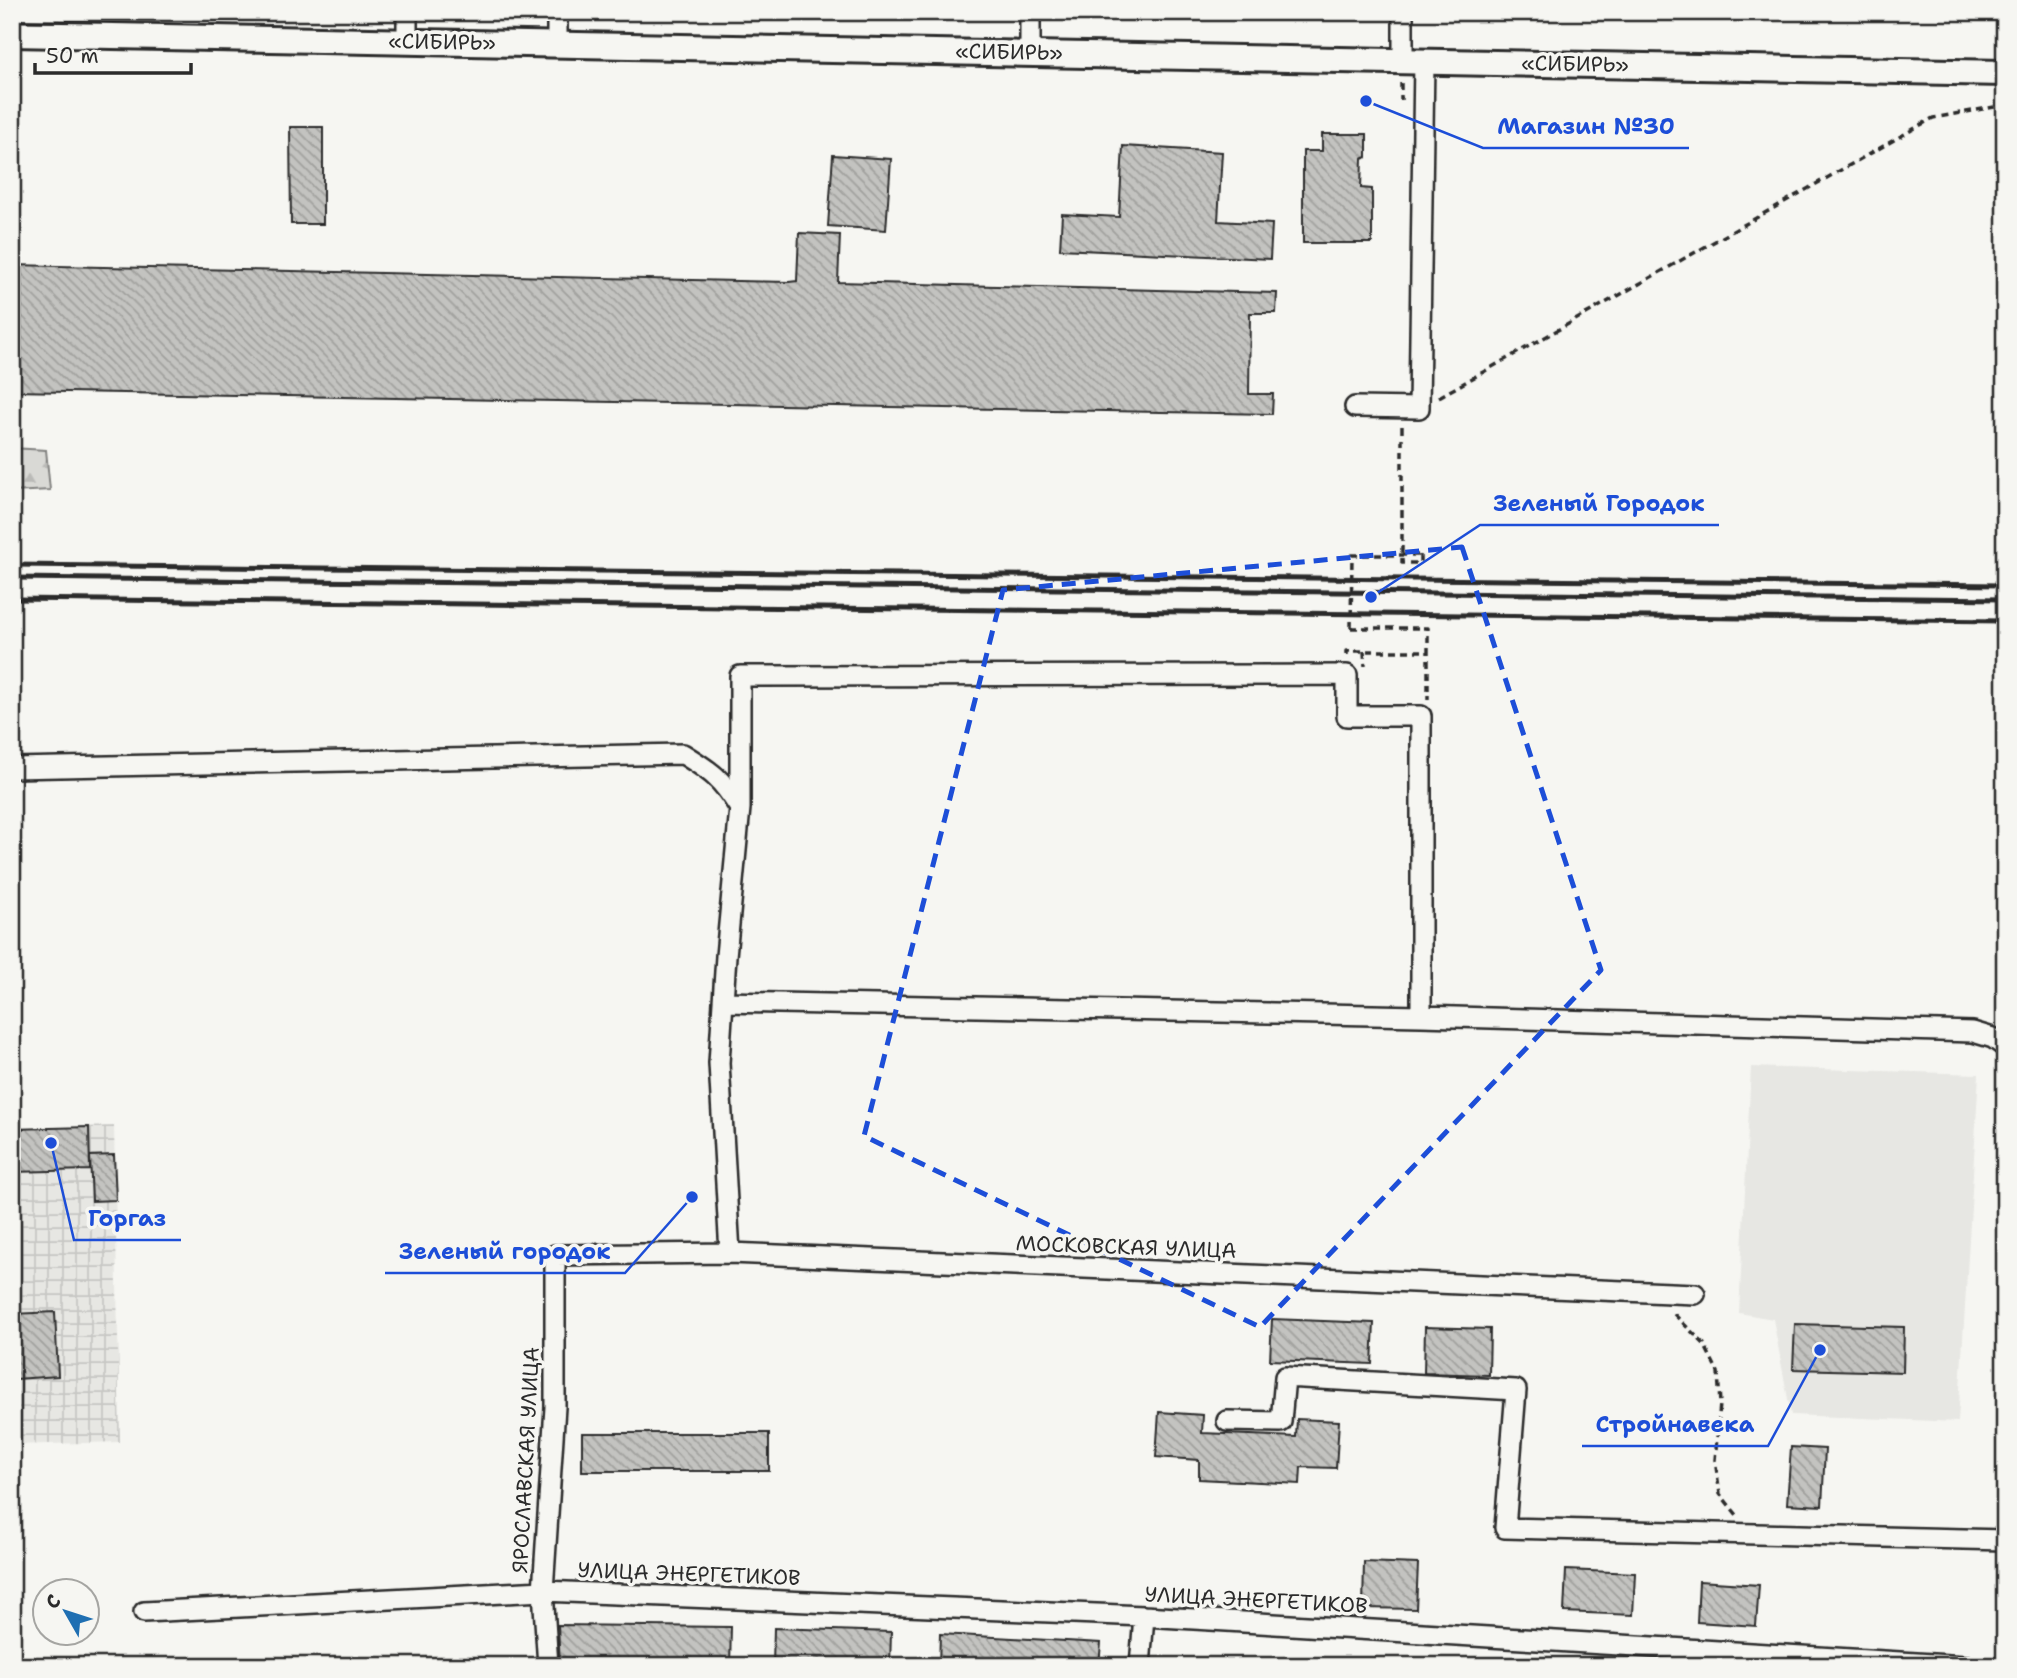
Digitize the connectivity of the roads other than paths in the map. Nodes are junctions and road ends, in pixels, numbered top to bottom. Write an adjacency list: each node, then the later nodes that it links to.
1 (407, 12): 6 (street)
2 (557, 12): 7 (street)
3 (1030, 12): 8 (street)
4 (1403, 12): 9 (street)
5 (12, 34): 6 (main road, «СИБИРЬ»)
6 (407, 42): 7 (main road, «СИБИРЬ»)
7 (557, 44): 8 (main road, «СИБИРЬ»)
8 (1030, 52): 9 (main road, «СИБИРЬ»)
9 (1414, 61): 10 (main road, «СИБИРЬ»); 11 (street)
10 (2005, 73)
11 (1355, 407)
12 (12, 768): 13 (street)
13 (740, 808): 14 (street); 15 (street)
14 (724, 1002): 15 (street); 17 (street)
15 (1420, 1016): 16 (street)
16 (2005, 1046)
17 (730, 1252): 18 (street, МОСКОВСКАЯ УЛИЦА); 19 (street, МОСКОВСКАЯ УЛИЦА)
18 (555, 1255): 22 (street, ЯРОСЛАВСКАЯ УЛИЦА)
19 (1695, 1294)
20 (1227, 1421): 21 (street)
21 (2005, 1540)
22 (542, 1591): 23 (street, УЛИЦА ЭНЕРГЕТИКОВ); 24 (street, УЛИЦА ЭНЕРГЕТИКОВ); 25 (street, ЯРОСЛАВСКАЯ УЛИЦА)
23 (144, 1612)
24 (1144, 1616): 26 (street); 27 (street, УЛИЦА ЭНЕРГЕТИКОВ)
25 (548, 1666)
26 (1140, 1666)
27 (1966, 1666)

